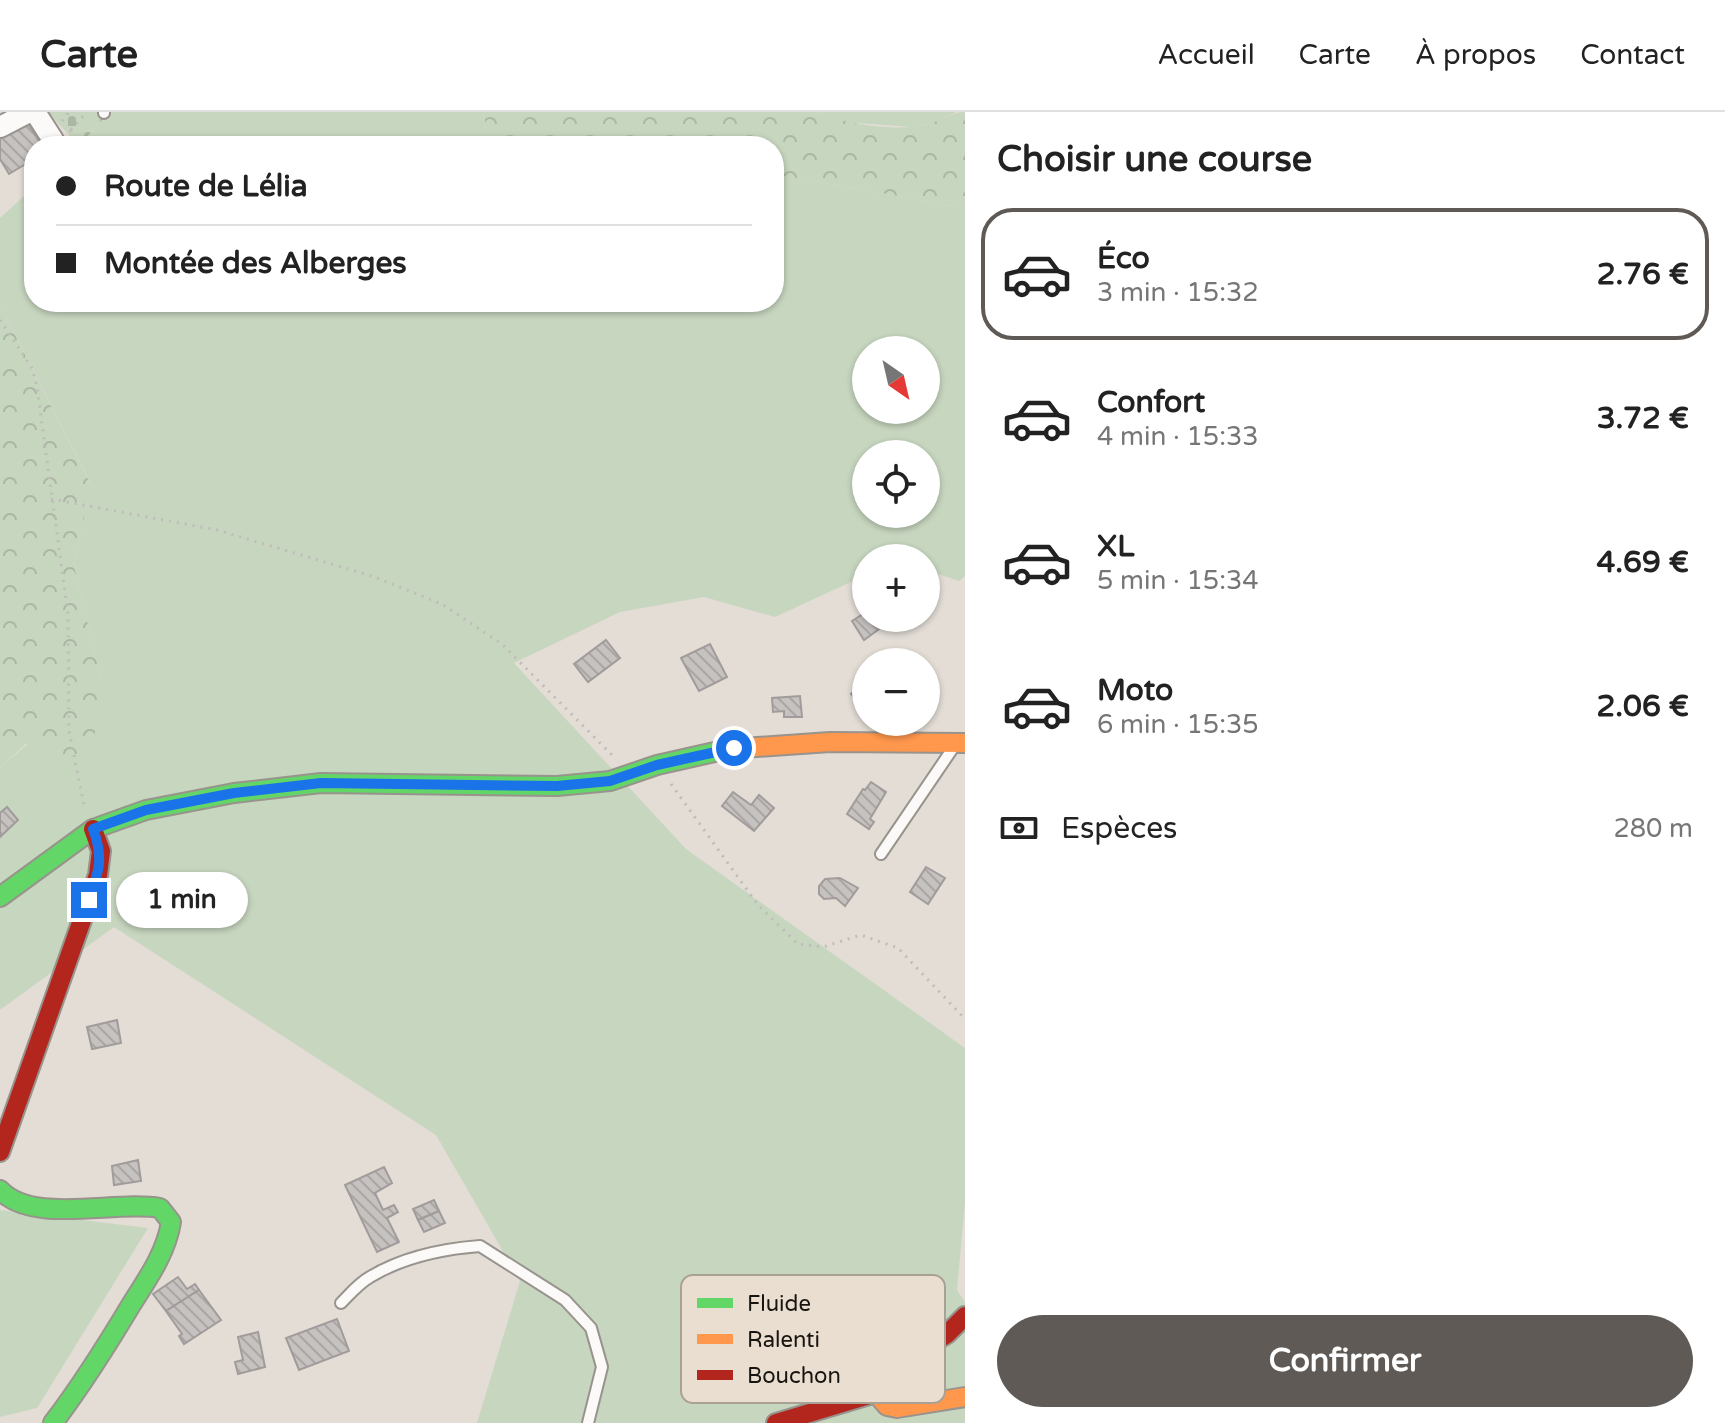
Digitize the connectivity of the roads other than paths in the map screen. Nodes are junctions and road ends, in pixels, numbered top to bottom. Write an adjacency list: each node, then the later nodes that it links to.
1 (30, 112): 2 (street); 3 (street)
2 (0, 127)
3 (62, 136)
4 (961, 743): 5 (street); 6 (lane)
5 (93, 829): 7 (street); 8 (street)
6 (881, 854)
7 (0, 897)
8 (0, 1152)
9 (0, 1190): 18 (street)
10 (341, 1303): 19 (lane)
11 (965, 1316): 12 (street)
12 (945, 1335)
13 (965, 1397): 14 (street)
14 (945, 1400)
15 (843, 1403): 20 (street)
16 (884, 1403): 17 (street)
17 (928, 1403)
18 (53, 1423)
19 (588, 1423)
20 (776, 1423)

